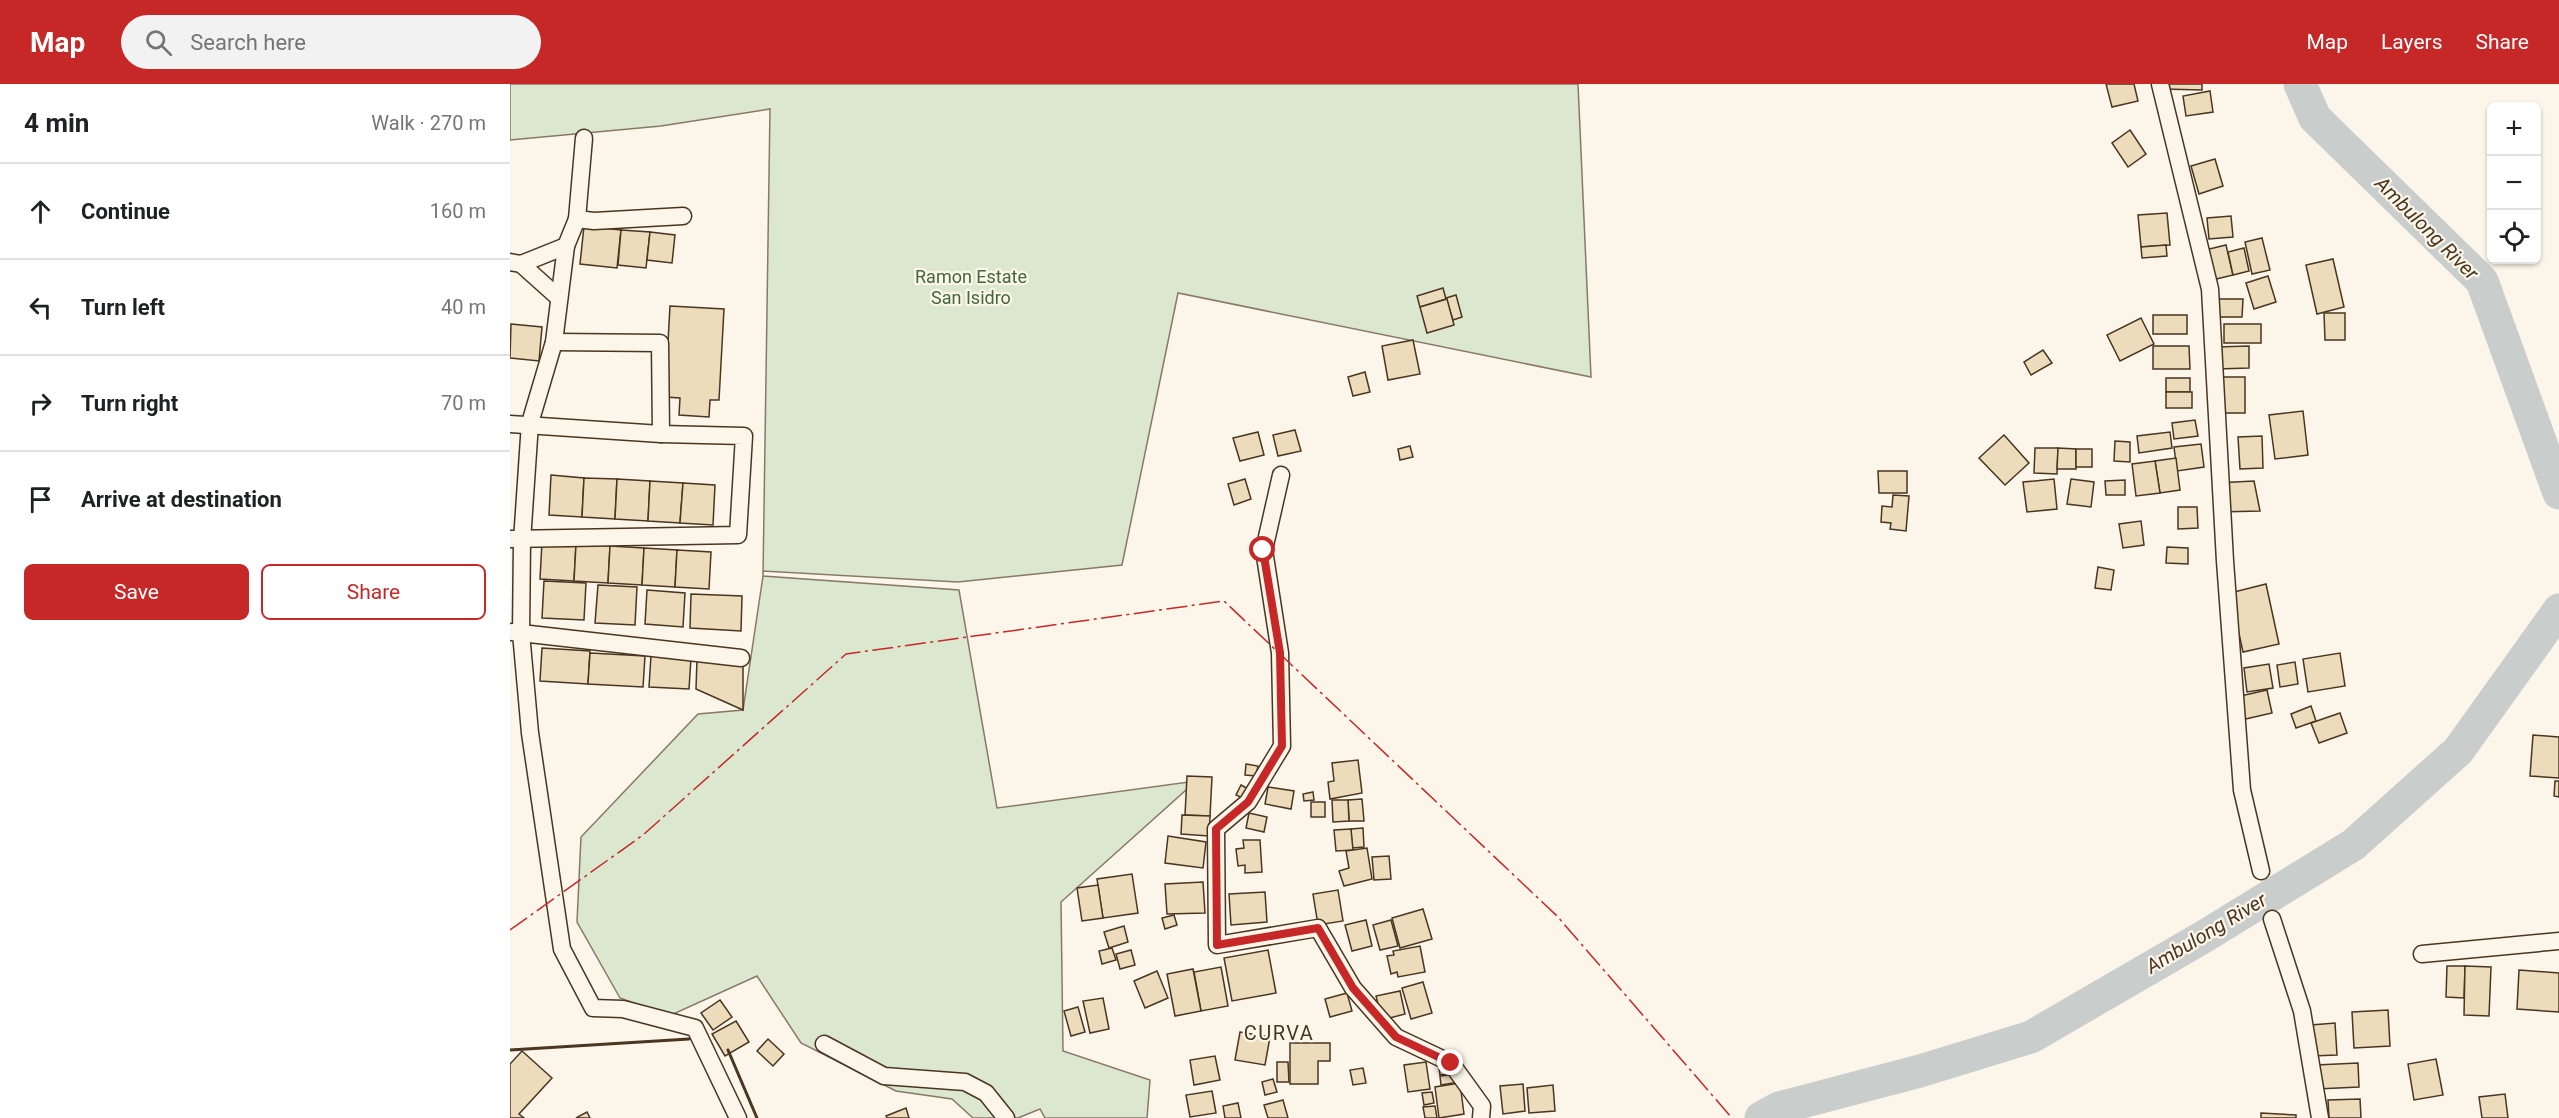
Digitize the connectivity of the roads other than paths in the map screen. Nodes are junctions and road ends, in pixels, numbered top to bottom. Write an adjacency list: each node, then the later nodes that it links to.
1 (2160, 84): 16 (street)
2 (584, 138): 4 (street)
3 (683, 216): 4 (street)
4 (577, 219): 5 (street)
5 (566, 246): 6 (street); 7 (street)
6 (515, 263): 7 (street)
7 (559, 298): 8 (street)
8 (554, 342): 9 (street); 11 (street)
9 (530, 423): 10 (street); 11 (street); 13 (street)
10 (510, 424)
11 (661, 434): 13 (street)
12 (1281, 475): 23 (street)
13 (516, 540): 14 (street)
14 (515, 632): 15 (street); 21 (street)
15 (741, 657)
16 (2261, 871)
17 (2272, 919): 24 (street)
18 (2559, 941): 19 (street)
19 (2422, 954)
20 (824, 1044): 22 (street)
21 (738, 1118)
22 (1006, 1118)
23 (1481, 1118)
24 (2320, 1118)

